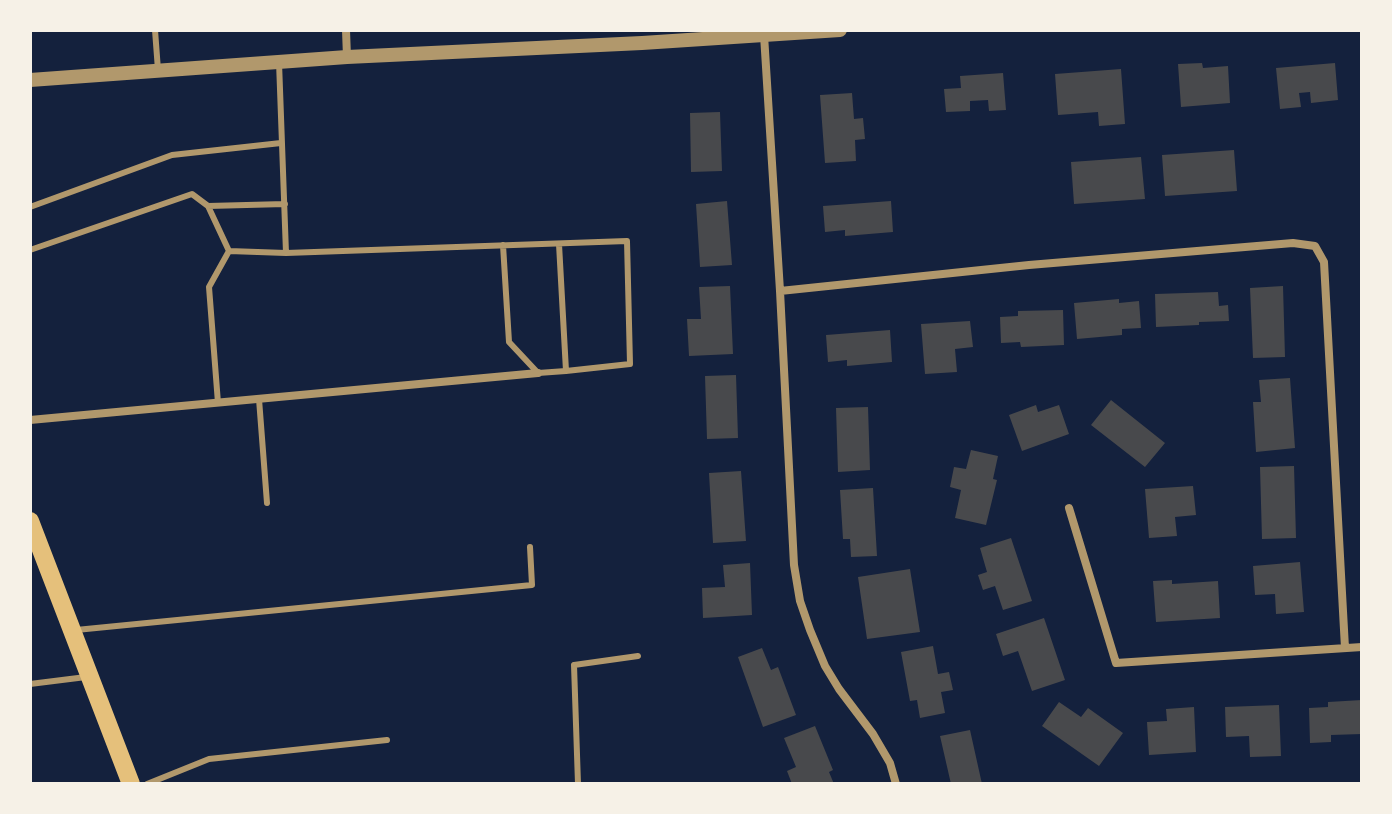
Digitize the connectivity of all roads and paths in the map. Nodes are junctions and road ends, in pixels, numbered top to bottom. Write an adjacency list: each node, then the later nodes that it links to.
1 (155, 30): 8 (lane)
2 (346, 30): 6 (street)
3 (840, 30): 4 (street)
4 (764, 35): 5 (street); 19 (street)
5 (641, 37): 6 (street)
6 (347, 57): 7 (street)
7 (279, 62): 8 (street); 10 (lane)
8 (158, 70): 9 (street)
9 (30, 80)
10 (281, 143): 11 (lane); 13 (lane)
11 (285, 204): 12 (lane); 18 (lane)
12 (208, 206): 16 (lane); 17 (lane)
13 (30, 207)
14 (559, 244): 15 (lane); 20 (lane); 20 (lane)
15 (503, 245): 18 (lane); 21 (lane)
16 (30, 250)
17 (229, 251): 18 (lane); 23 (lane)
18 (286, 253)
19 (780, 291): 31 (street); 39 (street)
20 (566, 371): 21 (lane)
21 (538, 373): 22 (street)
22 (259, 399): 23 (street); 25 (lane)
23 (218, 403): 24 (street)
24 (30, 420)
25 (267, 503)
26 (1069, 508): 31 (street)
27 (30, 521): 29 (main road)
28 (530, 547): 29 (lane)
29 (72, 631): 33 (main road)
30 (1362, 647): 31 (street)
31 (1345, 648)
32 (638, 656): 38 (lane)
33 (90, 676): 34 (lane); 36 (main road)
34 (30, 684)
35 (387, 740): 37 (lane)
36 (131, 784)
37 (147, 784)
38 (578, 784)
39 (896, 784)

